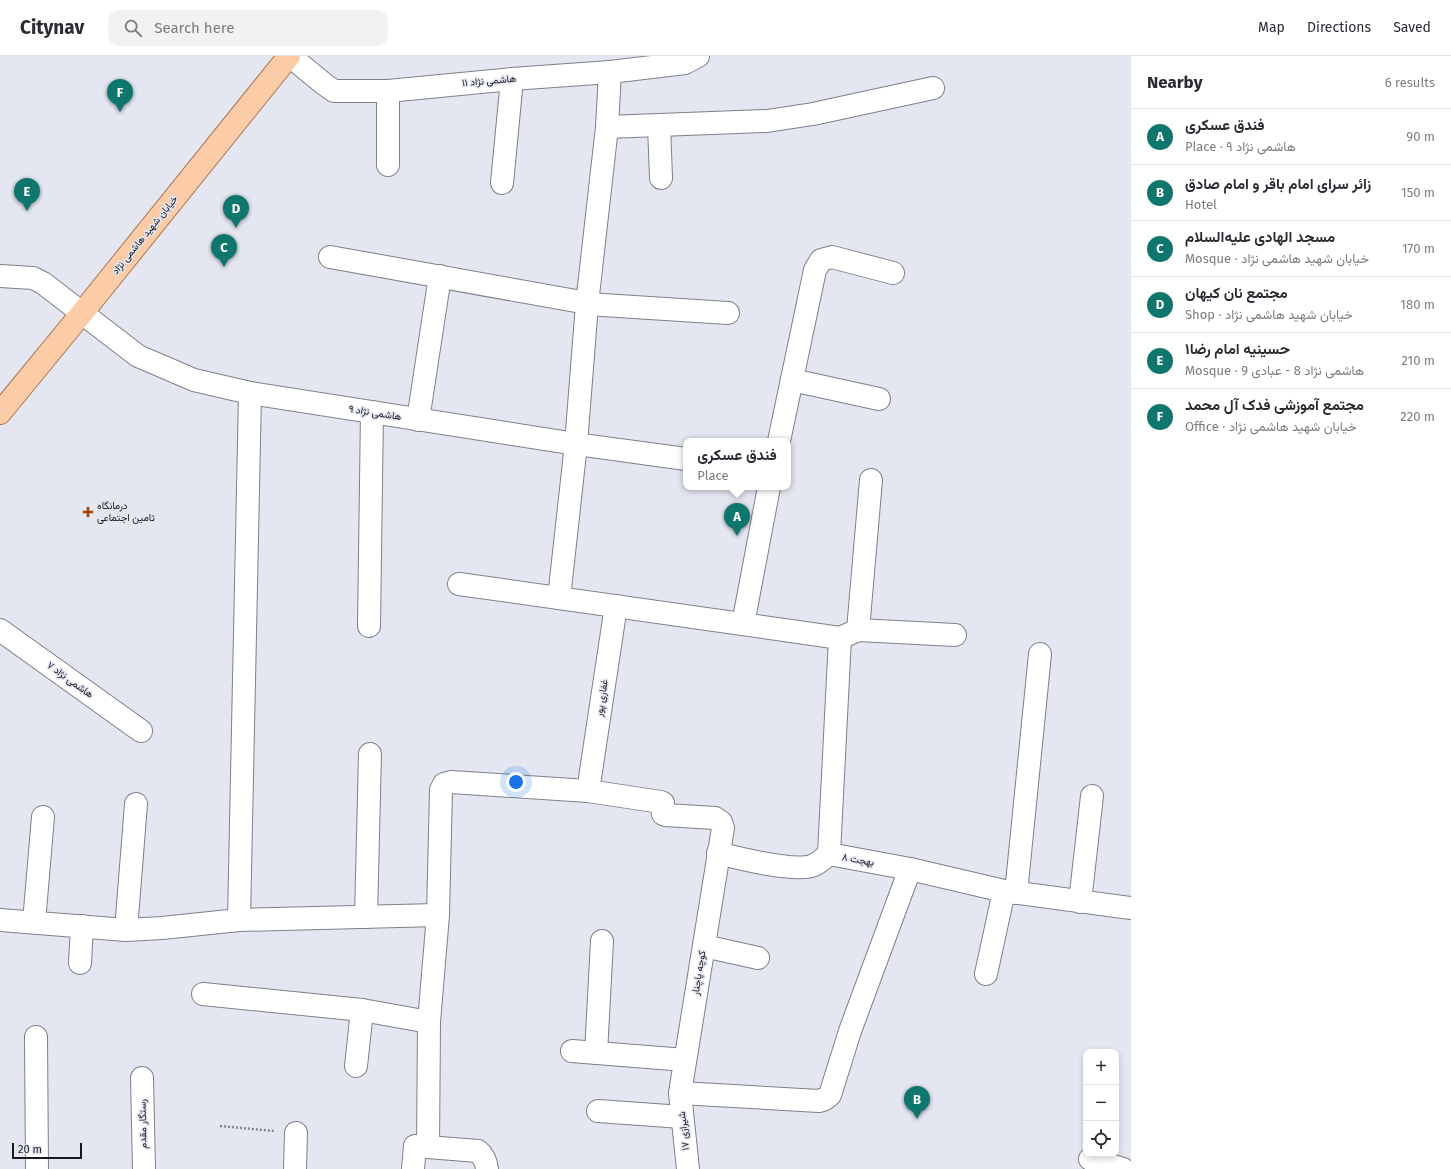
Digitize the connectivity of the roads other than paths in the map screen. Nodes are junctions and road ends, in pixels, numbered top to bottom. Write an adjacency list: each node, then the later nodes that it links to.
1 (289, 56): 6 (street, هاشمی نژاد ۱۱); 17 (main road, خیابان شهید هاشمی نژاد)
2 (698, 56): 3 (street, هاشمی نژاد ۱۱)
3 (610, 72): 4 (street, هاشمی نژاد ۱۱); 8 (street)
4 (512, 79): 6 (street, هاشمی نژاد ۱۱); 11 (street)
5 (932, 88): 7 (street)
6 (388, 91): 9 (street)
7 (659, 125): 8 (street); 10 (street)
8 (607, 127): 16 (street)
9 (388, 165)
10 (661, 178)
11 (502, 183)
12 (330, 257): 15 (street)
13 (893, 273): 19 (street)
14 (0, 276): 17 (street, هاشمی نژاد ۹)
15 (440, 276): 16 (street); 24 (street)
16 (587, 304): 18 (street); 26 (street)
17 (82, 313): 20 (street, هاشمی نژاد ۹); 23 (main road, خیابان شهید هاشمی نژاد)
18 (728, 313)
19 (792, 380): 21 (street); 25 (street)
20 (250, 393): 22 (street, هاشمی نژاد ۹); 54 (street)
21 (879, 399)
22 (372, 412): 24 (street, هاشمی نژاد ۹); 34 (street)
23 (0, 413)
24 (418, 420): 26 (street, هاشمی نژاد ۹)
25 (779, 438)
26 (576, 444): 27 (street, هاشمی نژاد ۹); 31 (street)
27 (683, 458)
28 (871, 480): 36 (street)
29 (768, 490): 33 (street)
30 (459, 584): 31 (street)
31 (559, 598): 32 (street)
32 (616, 606): 33 (street); 41 (street, غفاری پور)
33 (743, 624): 36 (street)
34 (369, 626)
35 (0, 630): 39 (street, هاشمی نژاد ۷)
36 (849, 634): 37 (street); 46 (street)
37 (955, 635)
38 (1040, 654): 48 (street)
39 (141, 731)
40 (370, 754): 52 (street)
41 (588, 791): 45 (street); 51 (street)
42 (1092, 796): 49 (street)
43 (136, 804): 57 (street)
44 (43, 817): 55 (street)
45 (718, 853): 46 (street, بهجت ۸); 59 (street, کوچه پاچنار)
46 (829, 854): 47 (street, بهجت ۸)
47 (910, 869): 48 (street, بهجت ۸); 72 (street)
48 (1010, 892): 49 (street, بهجت ۸); 62 (street)
49 (1080, 902): 50 (street, بهجت ۸)
50 (1131, 908)
51 (438, 915): 52 (street); 65 (street)
52 (366, 917): 54 (street)
53 (0, 920): 55 (street)
54 (239, 920): 57 (street)
55 (34, 922): 56 (street)
56 (82, 926): 57 (street); 61 (street)
57 (126, 930)
58 (602, 941): 68 (street)
59 (704, 946): 60 (street); 69 (street, کوچه پاچنار)
60 (758, 958)
61 (80, 964)
62 (986, 974)
63 (203, 994): 64 (street)
64 (362, 1010): 65 (street); 70 (street)
65 (430, 1022): 76 (street)
66 (36, 1037): 78 (street)
67 (572, 1051): 68 (street)
68 (596, 1053): 69 (street)
69 (685, 1060): 72 (street, کوچه پاچنار)
70 (356, 1066)
71 (142, 1078): 79 (street, رستگار مقدم)
72 (680, 1093): 74 (street, شیرازی ۱۷)
73 (598, 1111): 74 (street)
74 (682, 1117): 83 (street, شیرازی ۱۷)
75 (296, 1133): 80 (street)
76 (428, 1147): 81 (street); 82 (street)
77 (1090, 1158): 84 (street)
78 (37, 1169)
79 (144, 1169)
80 (295, 1169)
81 (413, 1169)
82 (486, 1169)
83 (688, 1169)
84 (1123, 1169)

